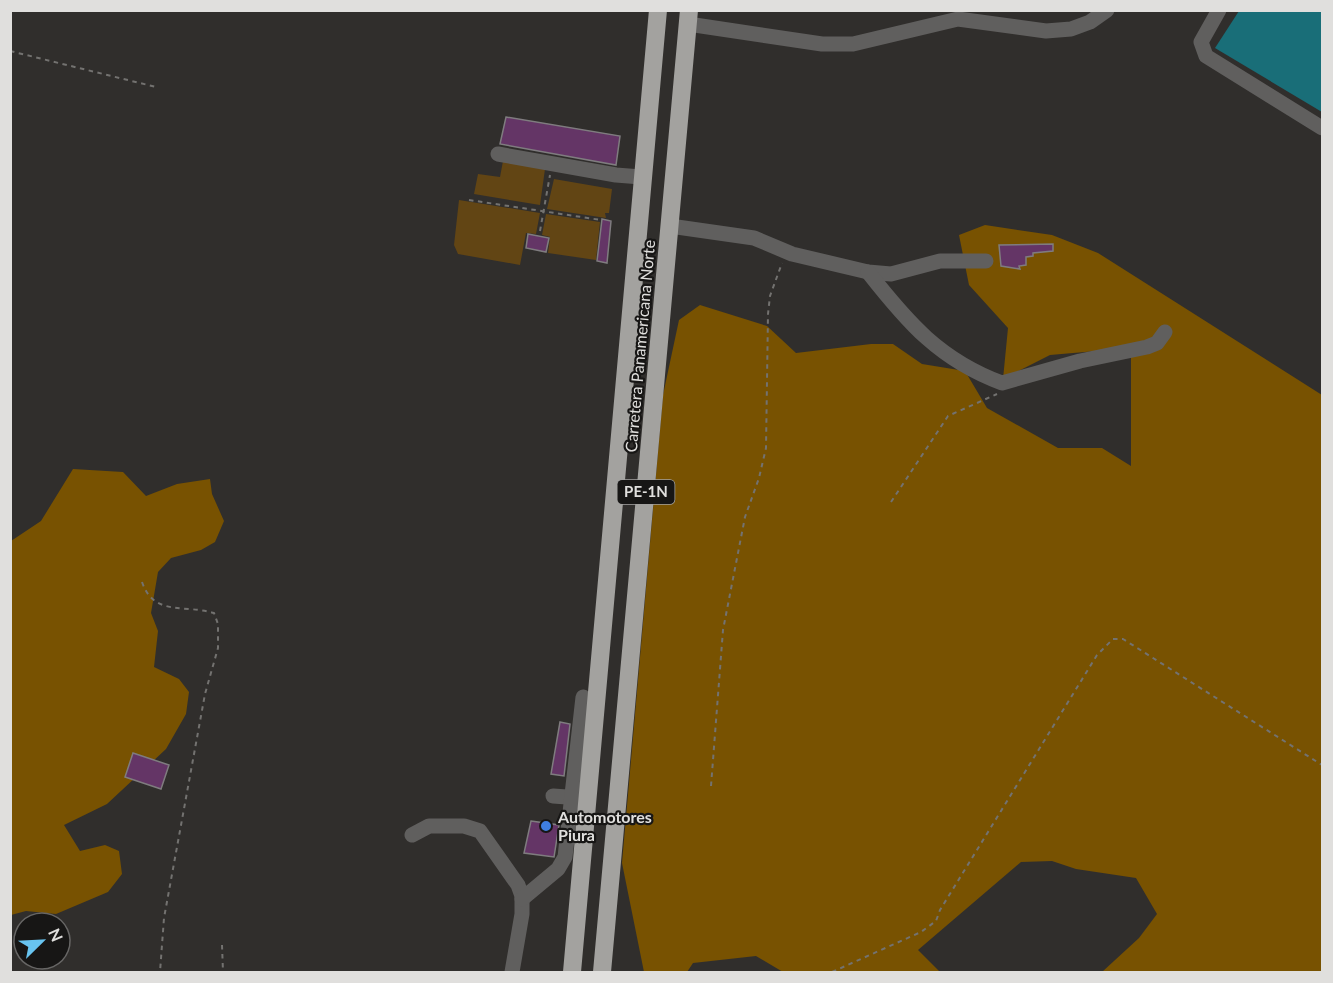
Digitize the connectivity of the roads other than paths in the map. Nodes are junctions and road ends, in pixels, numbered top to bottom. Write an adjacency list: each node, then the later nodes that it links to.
1 (658, 10): 7 (highway, Carretera Panamericana Norte / PE-1N)
2 (1107, 10): 4 (lane)
3 (1219, 10): 5 (lane)
4 (688, 17): 8 (highway, Carretera Panamericana Norte / PE-1N)
5 (1323, 128)
6 (498, 154): 7 (lane)
7 (641, 177): 14 (highway, Carretera Panamericana Norte / PE-1N)
8 (670, 226): 10 (lane); 19 (highway, Carretera Panamericana Norte / PE-1N)
9 (986, 261): 10 (lane)
10 (868, 272): 11 (lane)
11 (1165, 332)
12 (583, 697): 14 (lane)
13 (553, 796): 14 (lane)
14 (580, 798): 16 (lane); 18 (highway, Carretera Panamericana Norte / PE-1N)
15 (412, 835): 16 (lane)
16 (522, 899): 17 (lane)
17 (512, 972)
18 (572, 972)
19 (602, 972)

